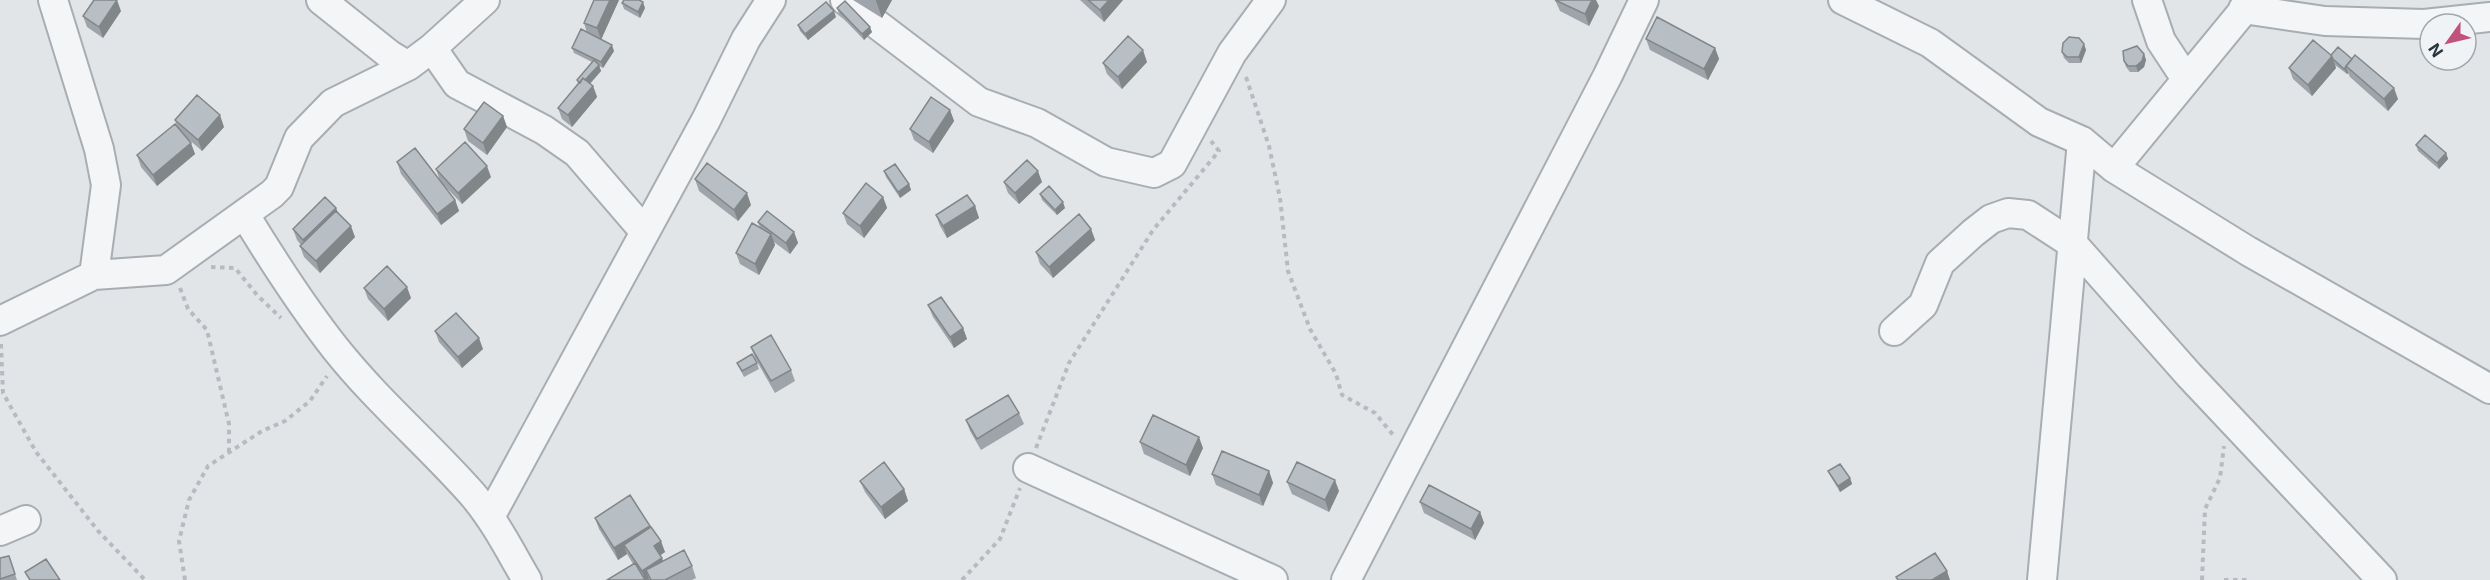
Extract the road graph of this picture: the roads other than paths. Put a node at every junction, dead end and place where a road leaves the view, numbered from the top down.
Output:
1 (53, 0) edge
2 (321, 0) edge
3 (485, 0) edge
4 (771, 0) edge
5 (845, 0) edge
6 (1271, 0) edge
7 (1644, 0) edge
8 (1843, 0) edge
9 (2147, 0) edge
10 (2248, 5) edge
11 (2490, 17) edge
12 (432, 48) junction
13 (408, 66) junction
14 (2186, 79) junction
15 (2082, 141) junction
16 (2114, 168) junction
17 (246, 215) junction
18 (645, 232) junction
19 (2074, 245) junction
20 (94, 275) junction
21 (0, 321) edge
22 (1894, 331) dead end
23 (2490, 389) edge
24 (1028, 468) road end
25 (490, 517) junction
26 (26, 520) dead end
27 (0, 531) edge
28 (527, 580) edge
29 (1273, 580) edge
30 (1346, 580) edge
31 (2042, 580) edge
32 (2382, 580) edge

1 - 20 street
2 - 13 street
3 - 12 street
4 - 18 street
5 - 6 street
7 - 30 street
8 - 15 street
9 - 14 street
10 - 11 street
10 - 14 street
12 - 13 street
12 - 18 street
13 - 17 street
14 - 16 street
15 - 16 street
15 - 19 street
16 - 23 street
17 - 20 street
17 - 25 street
18 - 25 street
19 - 22 street
19 - 31 street
19 - 32 street
20 - 21 street
24 - 29 street
25 - 28 street
26 - 27 street

